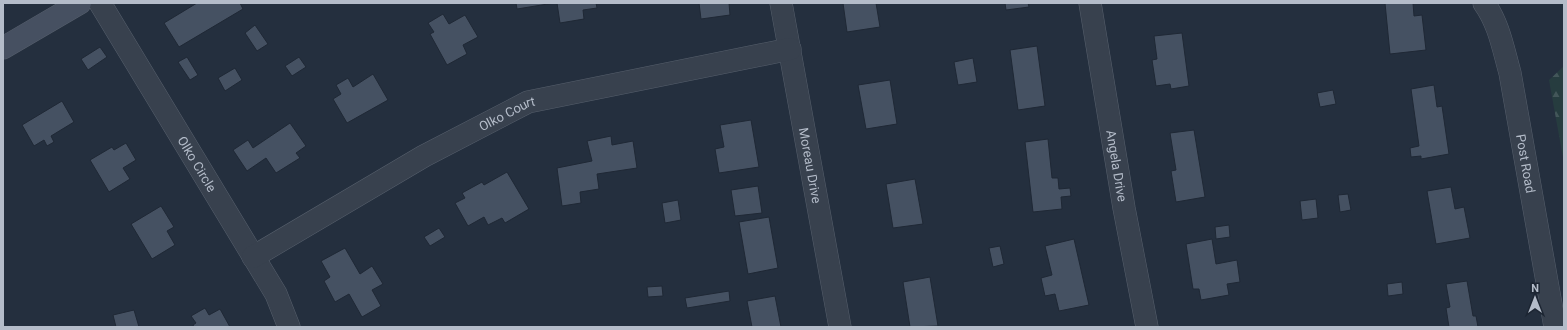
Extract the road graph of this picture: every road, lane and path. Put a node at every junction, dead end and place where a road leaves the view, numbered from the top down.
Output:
1 (80, 3) edge
2 (100, 3) edge
3 (782, 3) edge
4 (1092, 3) edge
5 (1484, 3) edge
6 (3, 48) edge
7 (790, 49) junction
8 (253, 257) junction
9 (289, 327) edge
10 (840, 327) edge
11 (1147, 327) edge
12 (1555, 327) edge

1 - 6 main road
2 - 8 street, Olko Circle
3 - 7 street, Moreau Drive
4 - 11 street, Angela Drive
5 - 12 street, Post Road
7 - 8 street, Olko Court
7 - 10 street, Moreau Drive
8 - 9 street, Olko Circle

